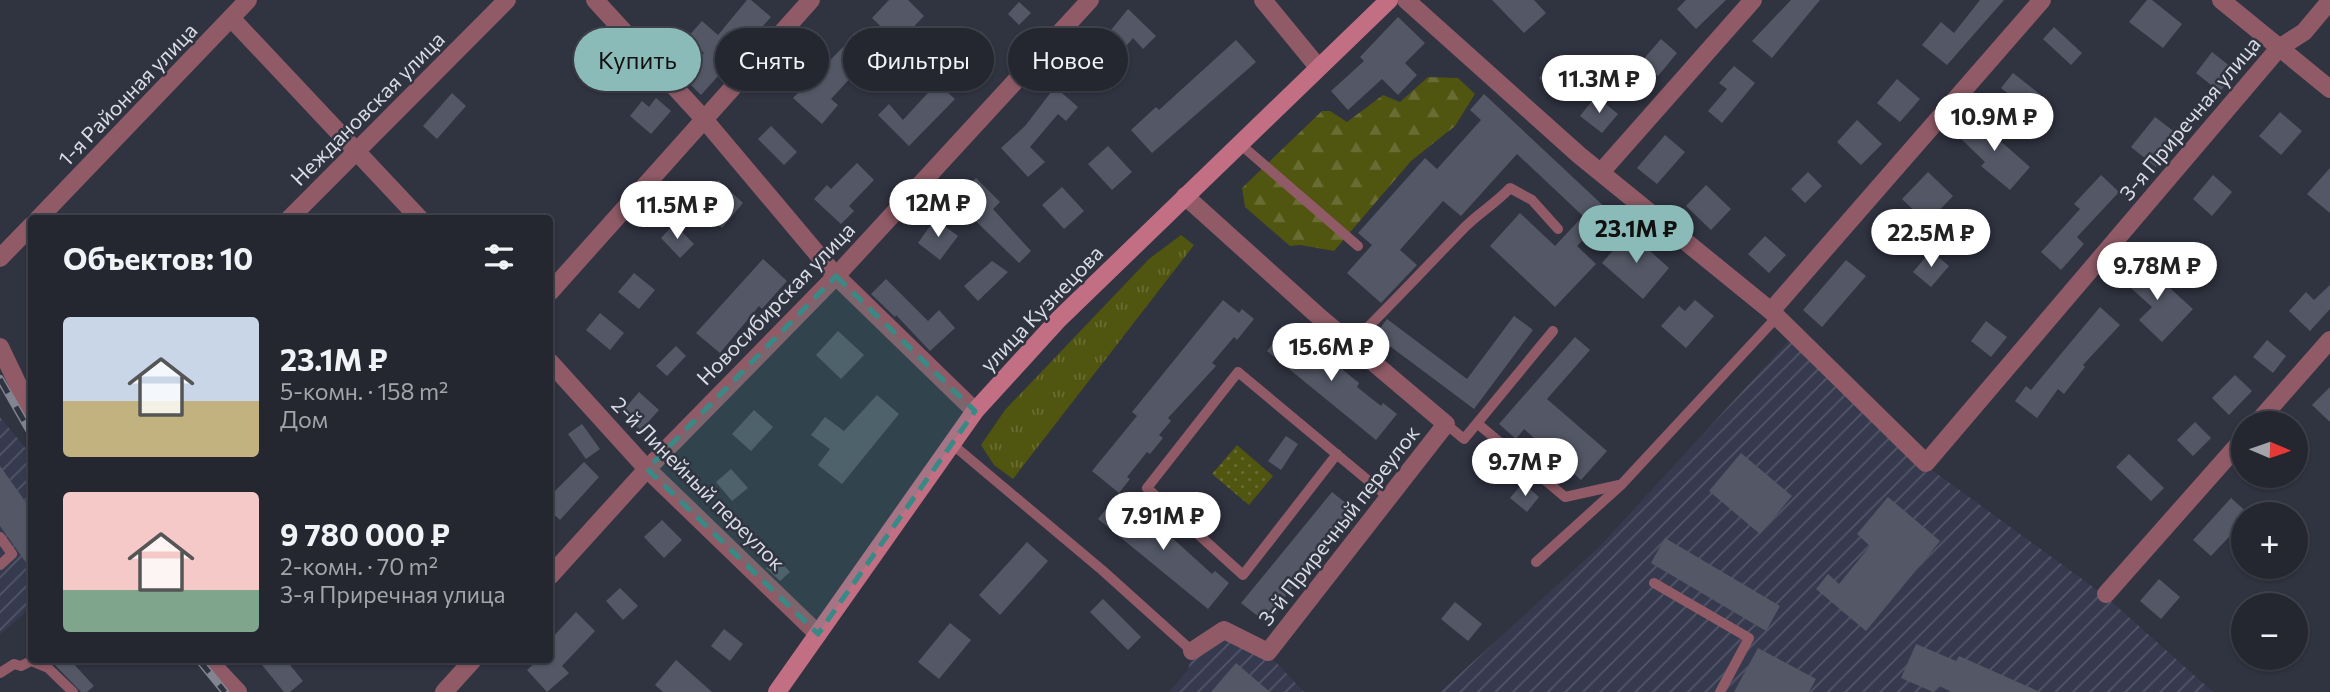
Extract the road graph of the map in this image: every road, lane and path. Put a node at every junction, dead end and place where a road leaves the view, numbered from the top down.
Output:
1 (248, 0) edge
2 (508, 0) edge
3 (595, 0) edge
4 (811, 0) edge
5 (1090, 0) edge
6 (1264, 0) edge
7 (1389, 0) edge
8 (1406, 0) edge
9 (1753, 0) edge
10 (2042, 0) edge
11 (2221, 0) edge
12 (2330, 1) edge
13 (231, 18) junction
14 (2279, 48) junction
15 (1318, 67) junction
16 (2330, 89) edge
17 (703, 118) junction
18 (1240, 144) junction
19 (356, 148) junction
20 (1602, 171) junction
21 (1185, 196) junction
22 (42, 215) edge
23 (293, 215) edge
24 (416, 215) edge
25 (28, 229) edge
26 (1558, 229) dead end
27 (1358, 246) dead end
28 (0, 258) edge
29 (835, 276) junction
30 (553, 289) edge
31 (1774, 314) junction
32 (1553, 331) dead end
33 (2330, 340) edge
34 (1351, 344) junction
35 (0, 347) edge
36 (553, 365) edge
37 (28, 406) edge
38 (975, 411) junction
39 (2267, 411) edge
40 (1446, 424) junction
41 (1478, 424) junction
42 (952, 444) junction
43 (2231, 453) edge
44 (1337, 454) junction
45 (647, 468) junction
46 (1621, 485) junction
47 (1388, 497) junction
48 (0, 537) edge
49 (1536, 562) dead end
50 (0, 565) edge
51 (553, 573) edge
52 (1654, 583) dead end
53 (2106, 594) dead end
54 (818, 634) junction
55 (1192, 651) joint
56 (28, 662) edge
57 (36, 663) edge
58 (215, 663) edge
59 (470, 663) edge
60 (0, 673) edge
61 (73, 692) edge
62 (238, 692) edge
63 (444, 692) edge
64 (778, 692) edge
65 (1720, 692) edge

1 - 13 street, 1-я Районная улица
2 - 19 street, Неждановская улица
3 - 17 street
4 - 17 street
5 - 29 street, Новосибирская улица
6 - 15 street
7 - 15 main road, улица Кузнецова
8 - 20 street
9 - 20 street
10 - 31 street
11 - 14 street
12 - 14 street, 3-я Приречная улица
13 - 19 street
13 - 22 street, 1-я Районная улица
14 - 16 street
14 - 31 street, 3-я Приречная улица
15 - 18 main road, улица Кузнецова
17 - 29 street
17 - 30 street
18 - 21 main road, улица Кузнецова
18 - 27 lane
19 - 23 street, Неждановская улица
19 - 24 street
20 - 31 street
21 - 34 street
21 - 38 main road, улица Кузнецова
25 - 28 street
26 - 34 lane
29 - 38 street
29 - 45 street, Новосибирская улица
31 - 46 lane
32 - 41 lane
33 - 39 street
34 - 40 street
35 - 37 street
36 - 45 street, 2-й Линейный переулок
38 - 42 main road, улица Кузнецова
40 - 41 lane
40 - 47 street, 3-й Приречный переулок
41 - 46 lane
42 - 54 main road, улица Кузнецова
42 - 55 lane
43 - 53 street
44 - 44 lane
44 - 47 lane
45 - 51 street, Новосибирская улица
45 - 54 street, 2-й Линейный переулок
46 - 49 lane
47 - 55 street, 3-й Приречный переулок
48 - 50 lane
52 - 65 lane
54 - 64 main road, улица Кузнецова
56 - 60 lane
57 - 61 lane
58 - 62 street
59 - 63 street

